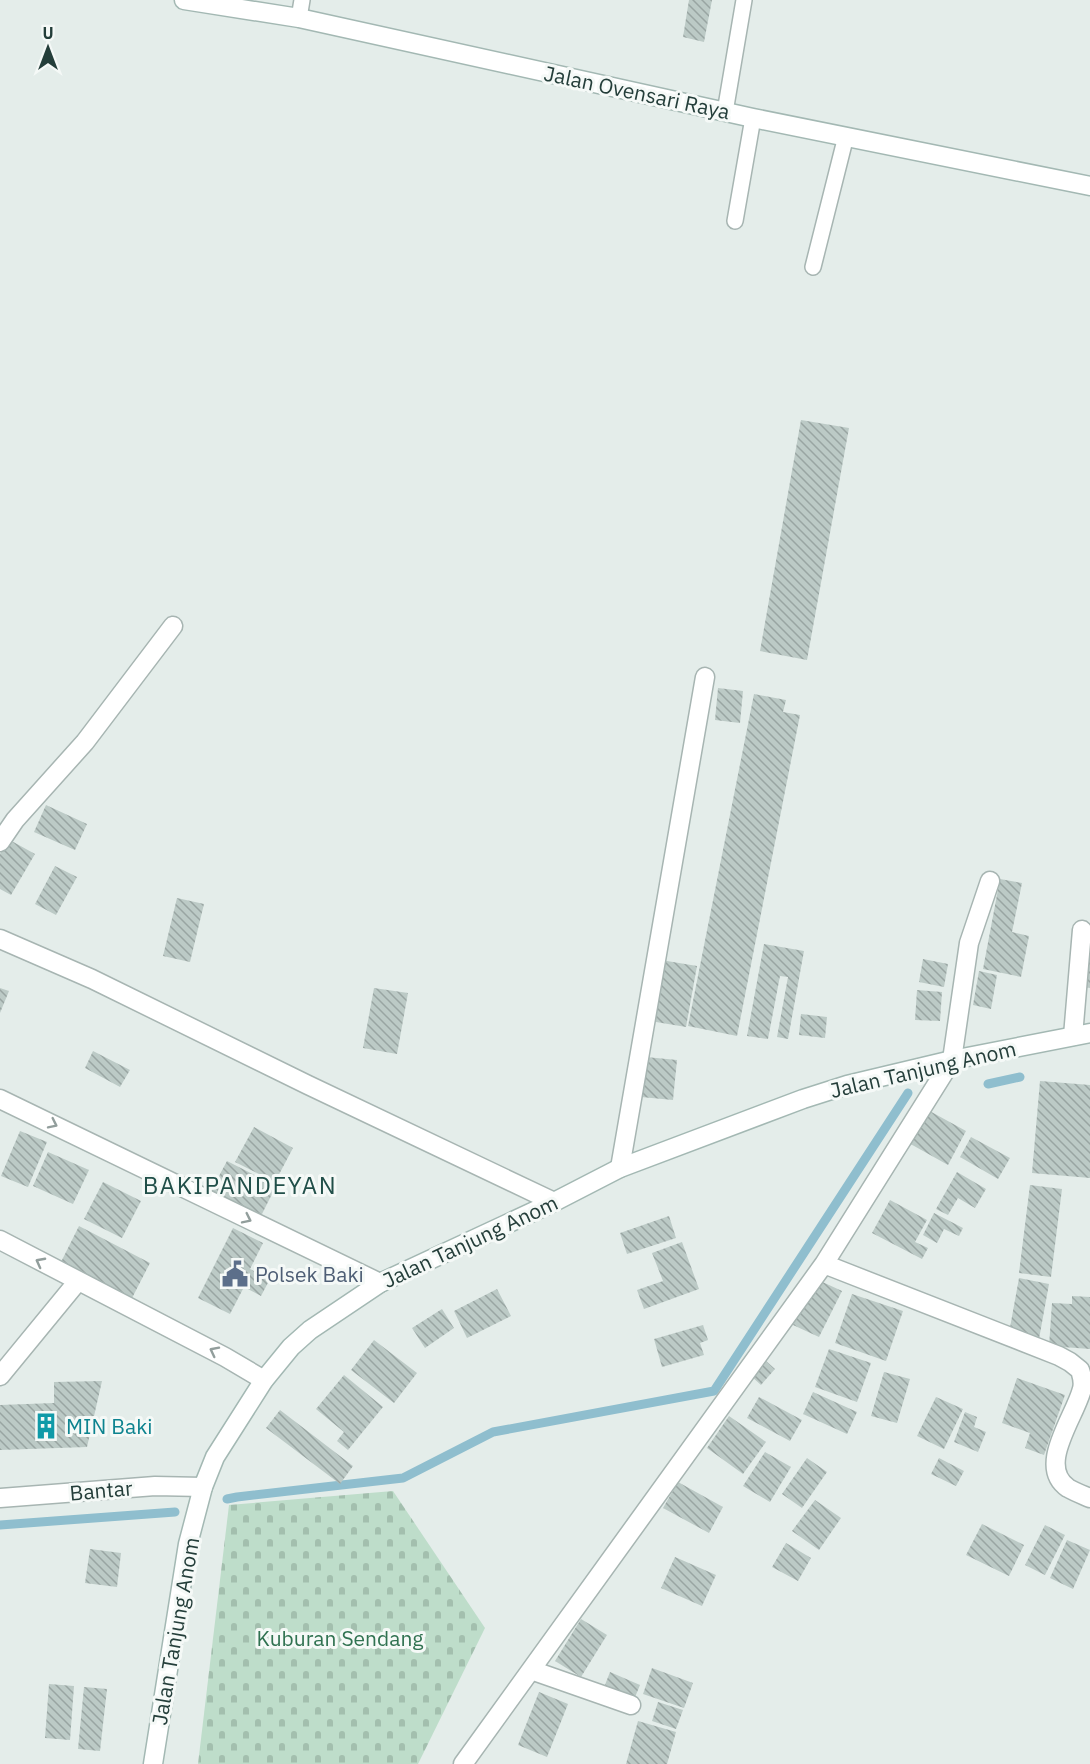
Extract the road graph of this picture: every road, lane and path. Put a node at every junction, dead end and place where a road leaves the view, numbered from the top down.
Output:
1 (184, 0) edge
2 (744, 0) edge
3 (301, 9) edge
4 (724, 112) junction
5 (753, 118) junction
6 (846, 136) junction
7 (1090, 186) edge
8 (735, 221) dead end
9 (813, 267) dead end
10 (173, 626) dead end
11 (705, 677) dead end
12 (0, 842) edge
13 (990, 881) dead end
14 (1082, 930) dead end
15 (0, 939) edge
16 (1081, 1034) edge
17 (952, 1060) junction
18 (0, 1099) edge
19 (620, 1168) junction
20 (554, 1202) junction
21 (0, 1240) edge
22 (824, 1264) junction
23 (78, 1281) junction
24 (380, 1283) junction
25 (0, 1376) edge
26 (264, 1380) junction
27 (203, 1487) junction
28 (0, 1498) edge
29 (1090, 1498) edge
30 (531, 1670) junction
31 (631, 1705) dead end
32 (153, 1764) edge
33 (463, 1764) edge

1 - 3 street, Jalan Ovensari Raya
2 - 4 lane
3 - 4 street, Jalan Ovensari Raya
4 - 5 street, Jalan Ovensari Raya
5 - 6 street, Jalan Ovensari Raya
5 - 8 lane
6 - 7 street, Jalan Ovensari Raya
6 - 9 lane
10 - 12 street
11 - 19 street
13 - 17 street
14 - 16 street
15 - 20 street
16 - 17 street, Jalan Tanjung Anom
17 - 19 street, Jalan Tanjung Anom
17 - 22 street
18 -> 24 street
19 - 20 street, Jalan Tanjung Anom
20 - 24 street, Jalan Tanjung Anom
23 -> 21 street
22 - 29 street
22 - 30 street
23 - 25 street
26 -> 23 street
24 - 26 street, Jalan Tanjung Anom
26 - 27 street, Jalan Tanjung Anom
27 - 28 street, Bantar
27 - 32 street, Jalan Tanjung Anom
30 - 31 street
30 - 33 street

